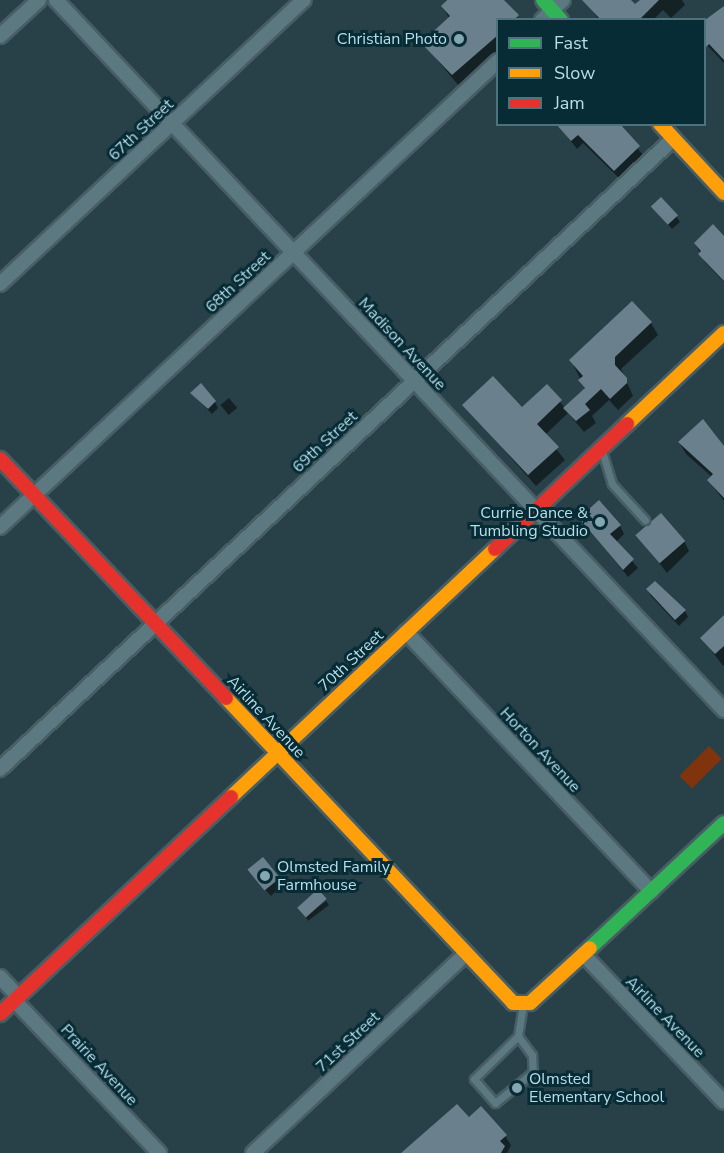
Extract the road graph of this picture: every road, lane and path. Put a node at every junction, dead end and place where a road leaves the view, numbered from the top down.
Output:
1 (39, 0) edge
2 (56, 0) edge
3 (304, 0) edge
4 (563, 0) edge
5 (550, 12) edge
6 (0, 36) edge
7 (496, 63) edge
8 (172, 123) junction
9 (662, 126) edge
10 (674, 139) junction
11 (724, 193) edge
12 (293, 252) junction
13 (0, 284) edge
14 (724, 333) edge
15 (415, 381) junction
16 (601, 448) junction
17 (0, 459) edge
18 (34, 495) junction
19 (536, 510) junction
20 (645, 520) dead end
21 (0, 526) edge
22 (155, 624) junction
23 (406, 632) junction
24 (724, 710) edge
25 (277, 753) junction
26 (0, 769) edge
27 (723, 825) edge
28 (651, 891) junction
29 (466, 954) junction
30 (583, 954) junction
31 (0, 977) edge
32 (16, 998) junction
33 (523, 1005) junction
34 (0, 1014) edge
35 (518, 1036) junction
36 (724, 1102) edge
37 (159, 1153) edge
38 (254, 1153) edge

1 - 6 street
2 - 8 street, Madison Avenue
3 - 8 street, 67th Street
4 - 5 street
7 - 12 street, 68th Street
8 - 12 street, Madison Avenue
8 - 13 street, 67th Street
9 - 10 main road
10 - 11 main road
10 - 15 street, 69th Street
12 - 15 street, Madison Avenue
12 - 18 street, 68th Street
14 - 16 main road, 70th Street
15 - 19 street, Madison Avenue
15 - 22 street, 69th Street
16 - 19 main road, 70th Street
16 - 20 lane
17 - 18 main road, Airline Avenue
18 - 21 street, 68th Street
18 - 22 main road, Airline Avenue
19 - 23 main road, 70th Street
19 - 24 street, Madison Avenue
22 - 25 main road, Airline Avenue
22 - 26 street, 69th Street
23 - 25 main road, 70th Street
23 - 28 street, Horton Avenue
25 - 29 main road, Airline Avenue
25 - 32 main road, 70th Street
27 - 28 main road
28 - 30 main road
29 - 33 main road, Airline Avenue
29 - 38 street, 71st Street
30 - 33 main road
30 - 36 street, Airline Avenue
31 - 32 street, Prairie Avenue
32 - 34 main road, 70th Street
32 - 37 street, Prairie Avenue
33 - 35 lane
35 - 35 lane

